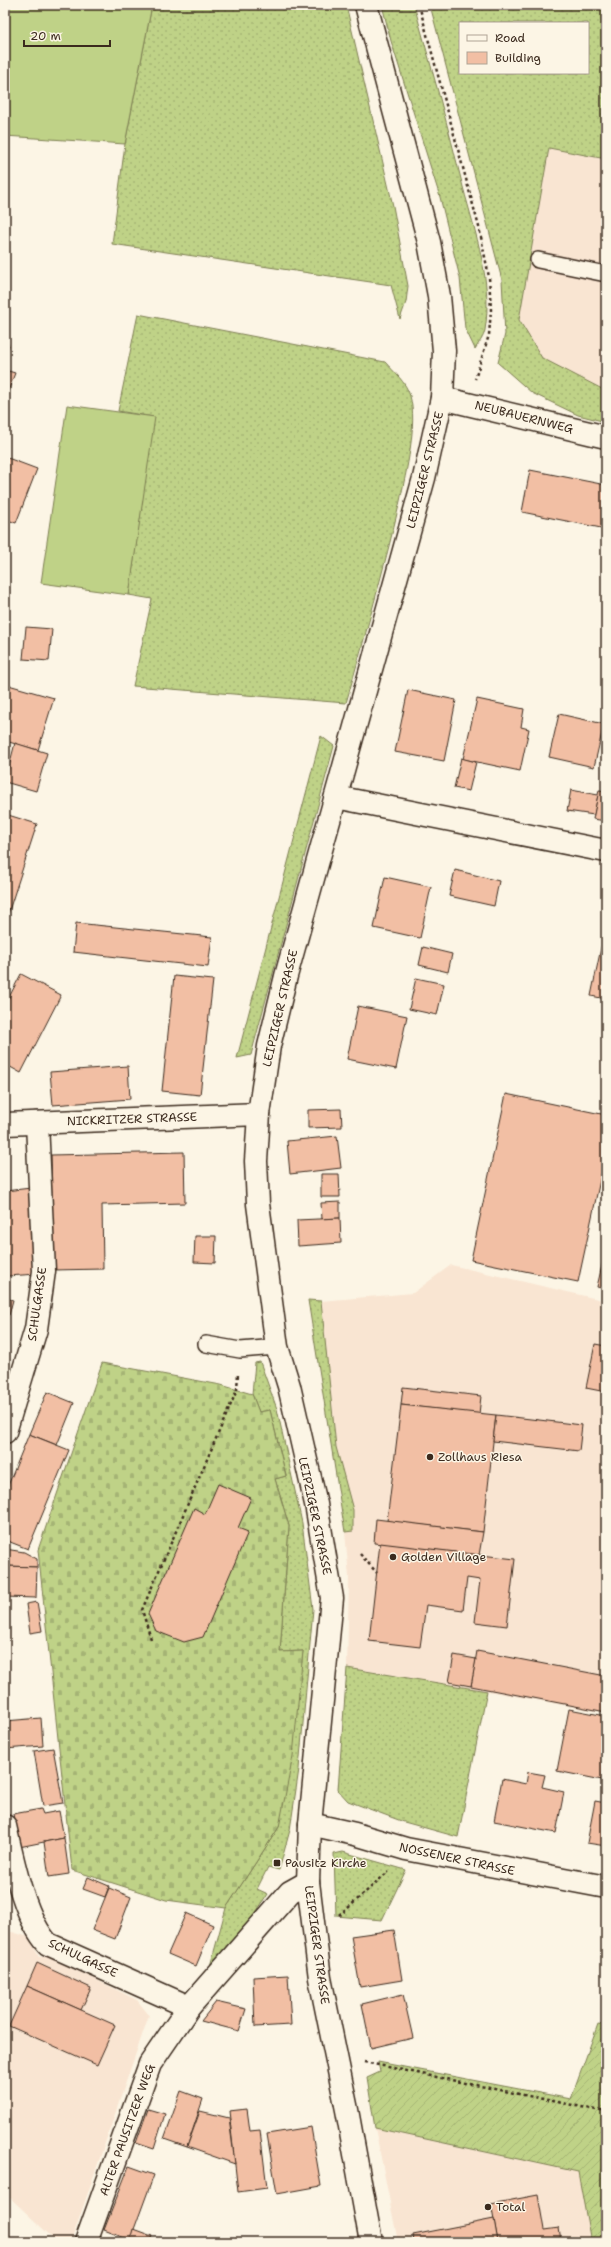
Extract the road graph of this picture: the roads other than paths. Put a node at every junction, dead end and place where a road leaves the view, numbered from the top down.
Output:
1 (366, 5) edge
2 (538, 260) dead end
3 (606, 274) edge
4 (442, 398) junction
5 (606, 437) edge
6 (336, 797) junction
7 (606, 851) edge
8 (259, 1114) junction
9 (37, 1123) junction
10 (5, 1124) edge
11 (206, 1344) dead end
12 (277, 1347) junction
13 (5, 1432) edge
14 (310, 1824) junction
15 (5, 1826) edge
16 (308, 1882) junction
17 (606, 1888) edge
18 (189, 2007) junction
19 (86, 2242) edge
20 (371, 2242) edge

1 - 4 street, LEIPZIGER STRASSE
2 - 3 lane
4 - 5 street, NEUBAUERNWEG
4 - 6 street, LEIPZIGER STRASSE
6 - 7 street
6 - 8 street, LEIPZIGER STRASSE
8 - 9 street, NICKRITZER STRASSE
8 - 12 street, LEIPZIGER STRASSE
9 - 10 street, NICKRITZER STRASSE
9 - 13 street, SCHULGASSE
11 - 12 lane
12 - 14 street, LEIPZIGER STRASSE
14 - 16 street, LEIPZIGER STRASSE
14 - 17 street, NOSSENER STRASSE
15 - 18 street, SCHULGASSE
16 - 18 street, ALTER PAUSITZER WEG
16 - 20 street, LEIPZIGER STRASSE
18 - 19 street, ALTER PAUSITZER WEG

